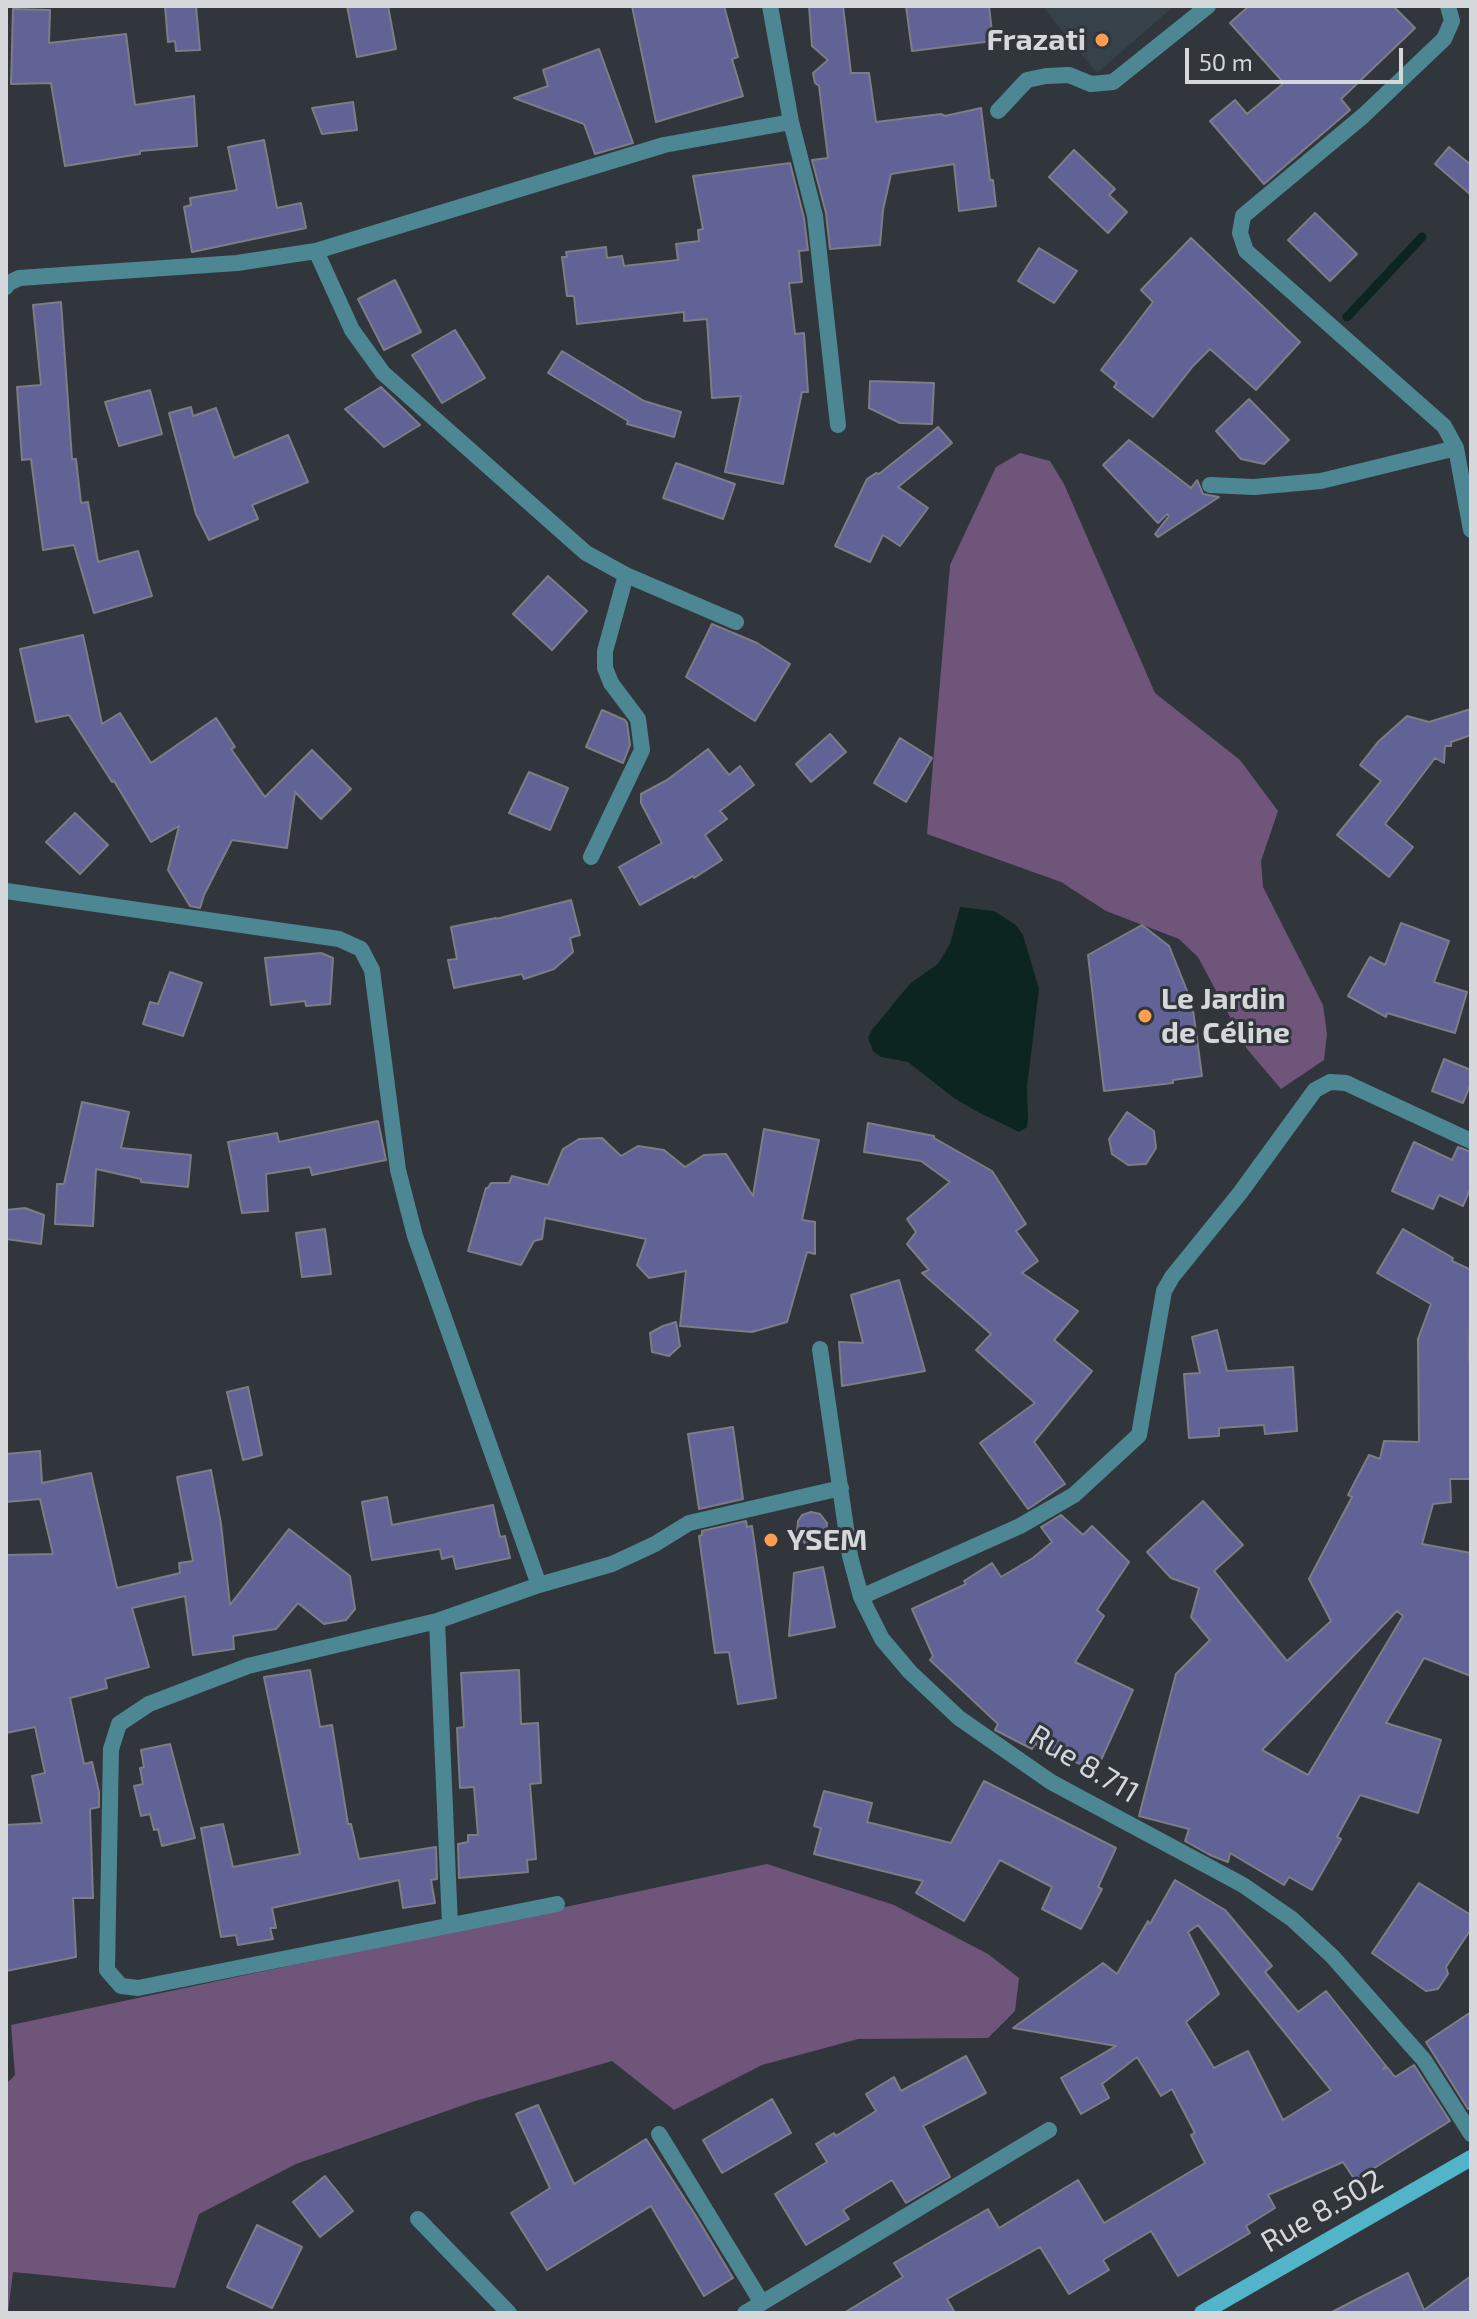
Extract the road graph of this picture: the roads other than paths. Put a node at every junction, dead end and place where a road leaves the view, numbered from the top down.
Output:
1 (770, 6) edge
2 (1208, 6) edge
3 (1448, 6) edge
4 (998, 111) dead end
5 (791, 122) junction
6 (316, 251) junction
7 (6, 287) edge
8 (838, 425) dead end
9 (1456, 448) junction
10 (1210, 485) dead end
11 (1471, 530) edge
12 (626, 575) junction
13 (736, 622) dead end
14 (591, 857) dead end
15 (6, 891) edge
16 (1471, 1141) edge
17 (820, 1349) dead end
18 (841, 1488) junction
19 (539, 1585) junction
20 (861, 1597) junction
21 (437, 1621) junction
22 (557, 1904) dead end
23 (450, 1925) junction
24 (1049, 2130) dead end
25 (659, 2134) dead end
26 (1471, 2134) edge
27 (1471, 2158) edge
28 (418, 2219) dead end
29 (762, 2303) junction
30 (509, 2313) edge
31 (745, 2313) edge
32 (1202, 2313) edge

1 - 5 street
2 - 4 street
3 - 9 street
5 - 6 street
5 - 8 street
6 - 7 street
6 - 12 street
9 - 10 street
9 - 11 street
12 - 13 street
12 - 14 street
15 - 19 street
16 - 20 street
17 - 18 street, Rue 8.711
18 - 19 street
18 - 20 street, Rue 8.711
19 - 21 street
20 - 26 street, Rue 8.711
21 - 23 street
21 - 23 street
22 - 23 street
24 - 29 street
25 - 29 street
27 - 32 main road, Rue 8.502
28 - 30 street
29 - 31 street

